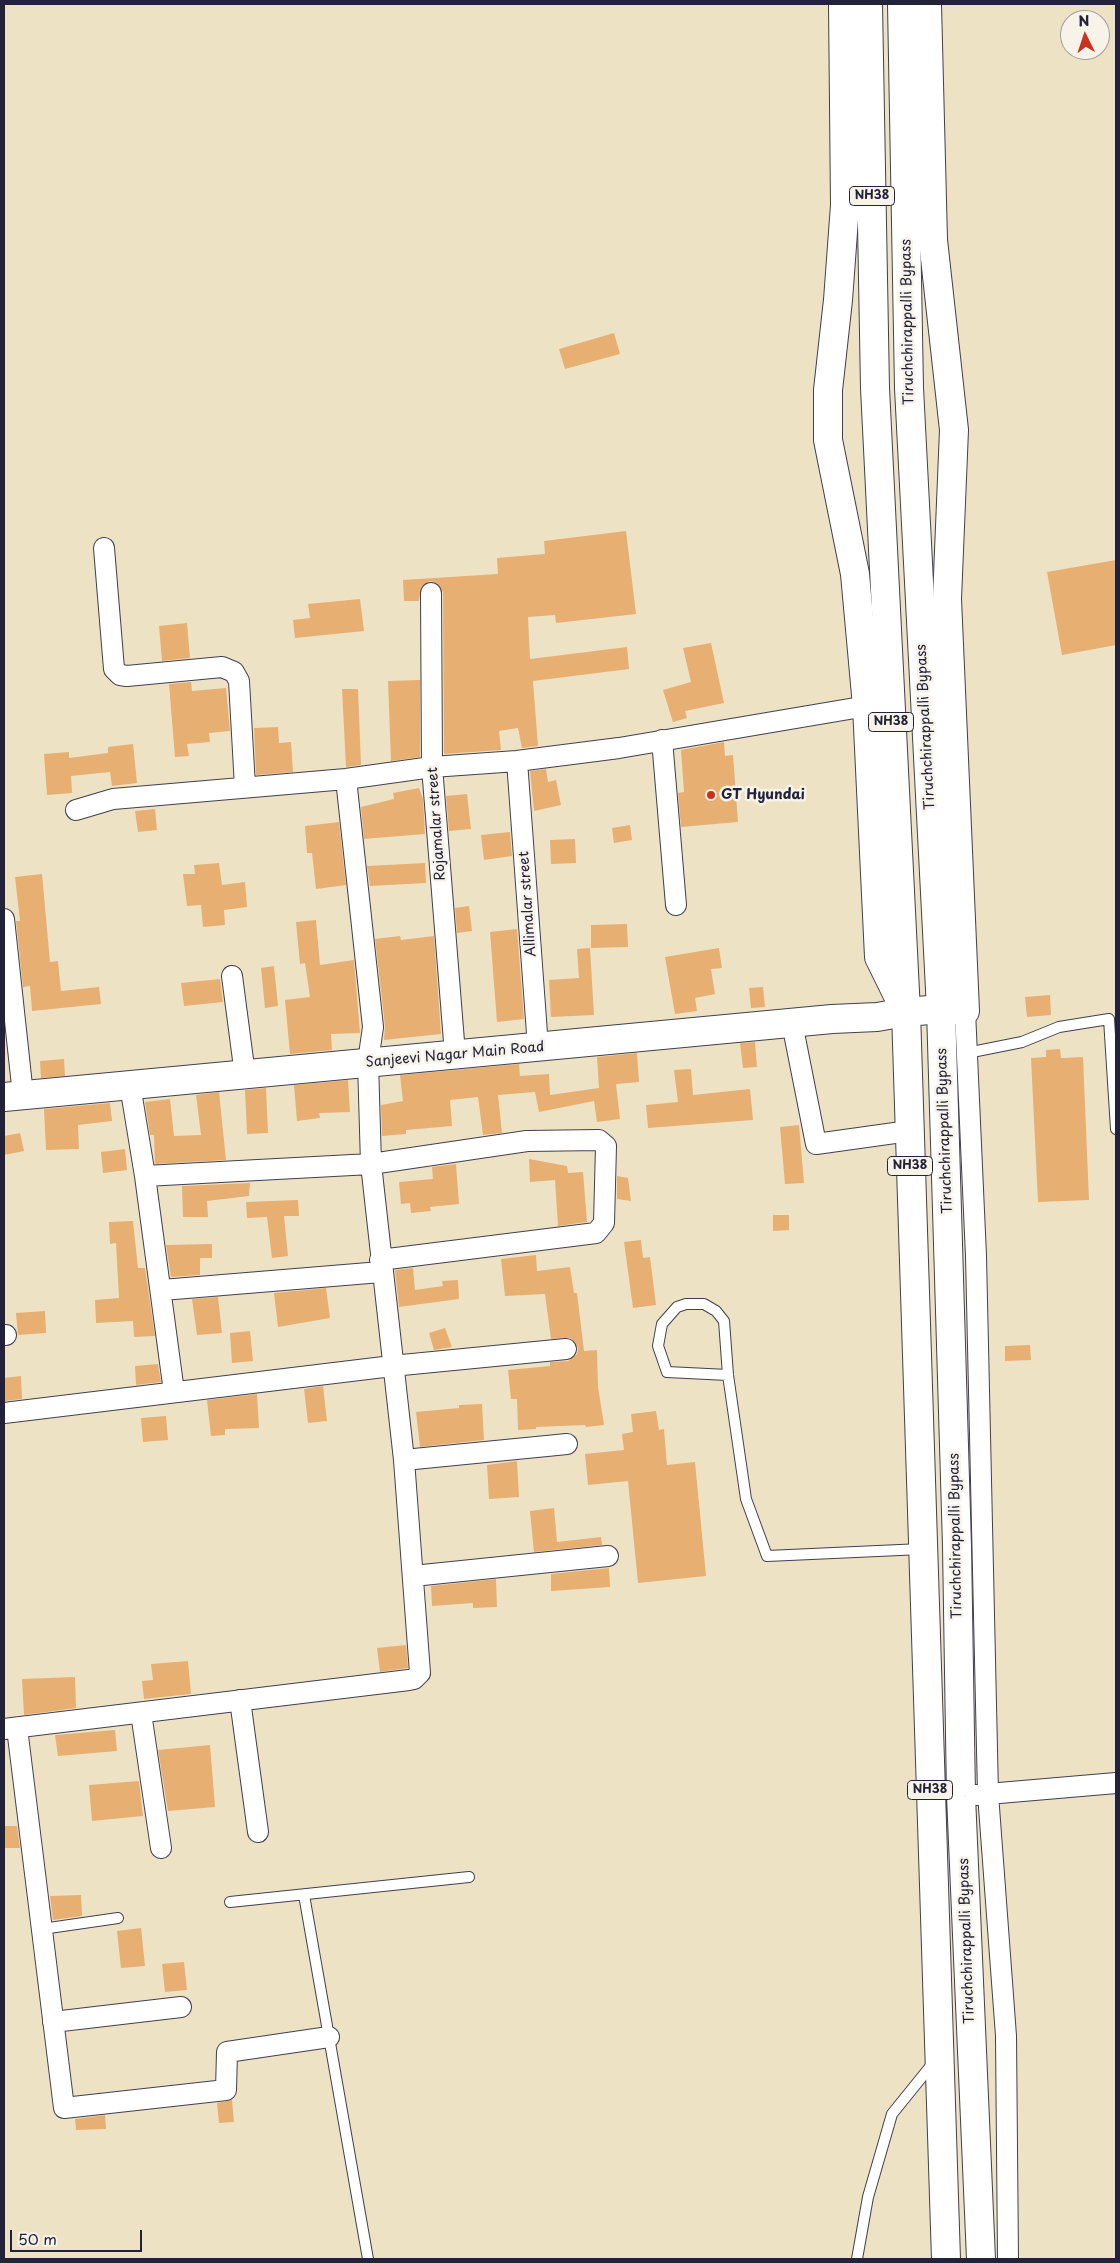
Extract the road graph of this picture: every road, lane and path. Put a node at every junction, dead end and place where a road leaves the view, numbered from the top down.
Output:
1 (843, 4) edge
2 (868, 4) edge
3 (902, 4) edge
4 (927, 4) edge
5 (104, 548) dead end
6 (431, 593) dead end
7 (867, 706) junction
8 (662, 740) junction
9 (518, 761) junction
10 (432, 767) junction
11 (346, 780) junction
12 (245, 787) junction
13 (76, 810) dead end
14 (676, 905) dead end
15 (4, 919) edge
16 (232, 976) dead end
17 (953, 1010) junction
18 (906, 1012) junction
19 (1112, 1019) edge
20 (792, 1023) junction
21 (538, 1047) junction
22 (967, 1053) junction
23 (455, 1054) junction
24 (368, 1062) junction
25 (245, 1075) junction
26 (130, 1086) junction
27 (13, 1096) edge
28 (1116, 1129) edge
29 (909, 1131) junction
30 (371, 1164) junction
31 (146, 1176) junction
32 (380, 1266) junction
33 (162, 1290) junction
34 (566, 1349) dead end
35 (392, 1366) junction
36 (728, 1375) junction
37 (174, 1392) junction
38 (4, 1413) edge
39 (567, 1444) dead end
40 (404, 1460) junction
41 (923, 1549) junction
42 (608, 1556) dead end
43 (413, 1576) junction
44 (240, 1700) junction
45 (141, 1712) junction
46 (10, 1728) edge
47 (1116, 1783) edge
48 (988, 1794) junction
49 (961, 1796) junction
50 (258, 1832) dead end
51 (161, 1848) dead end
52 (469, 1877) dead end
53 (304, 1895) junction
54 (230, 1902) dead end
55 (118, 1918) dead end
56 (42, 1929) junction
57 (182, 2007) dead end
58 (53, 2022) junction
59 (329, 2037) junction
60 (938, 2058) junction
61 (368, 2259) edge
62 (857, 2259) edge
63 (946, 2259) edge
64 (981, 2259) edge
65 (1008, 2259) edge

1 - 7 main road
2 - 18 main road, NH38
3 - 17 main road, Tiruchchirappalli Bypass / NH38
4 - 17 main road
5 - 12 street
6 - 10 street, Rojamalar street
7 - 8 street
7 - 18 main road
8 - 9 street
8 - 14 street
9 - 10 street
9 - 21 street, Allimalar street
10 - 11 street
10 - 23 street, Rojamalar street
11 - 12 street
11 - 24 street
12 - 13 street
15 - 27 street
16 - 25 street
17 - 18 main road, Sanjeevi Nagar Main Road
17 - 22 street
17 - 49 main road, Tiruchchirappalli Bypass / NH38
18 - 20 main road, Sanjeevi Nagar Main Road
18 - 29 main road, NH38
19 - 22 lane
19 - 28 lane
20 - 21 main road, Sanjeevi Nagar Main Road
20 - 29 street
21 - 23 main road, Sanjeevi Nagar Main Road
22 - 48 street
23 - 24 main road, Sanjeevi Nagar Main Road
24 - 25 main road, Sanjeevi Nagar Main Road
24 - 30 street
25 - 26 main road, Sanjeevi Nagar Main Road
26 - 27 main road, Sanjeevi Nagar Main Road
26 - 31 street
29 - 41 main road, NH38
30 - 31 street
30 - 32 street
30 - 32 street
31 - 33 street
32 - 33 street
32 - 35 street
33 - 37 street
34 - 35 street
35 - 37 street
35 - 40 street
36 - 36 lane
36 - 41 lane
37 - 38 street
39 - 40 street
40 - 43 street
41 - 60 main road, NH38
42 - 43 street
43 - 44 street
44 - 45 street
44 - 50 street
45 - 46 street
45 - 51 street
46 - 56 street
47 - 48 street
48 - 49 street
48 - 65 street
49 - 64 main road, Tiruchchirappalli Bypass / NH38
52 - 53 lane
53 - 54 lane
53 - 59 lane
55 - 56 lane
56 - 58 street
57 - 58 street
58 - 59 street
59 - 61 lane
60 - 62 lane
60 - 63 main road, NH38

